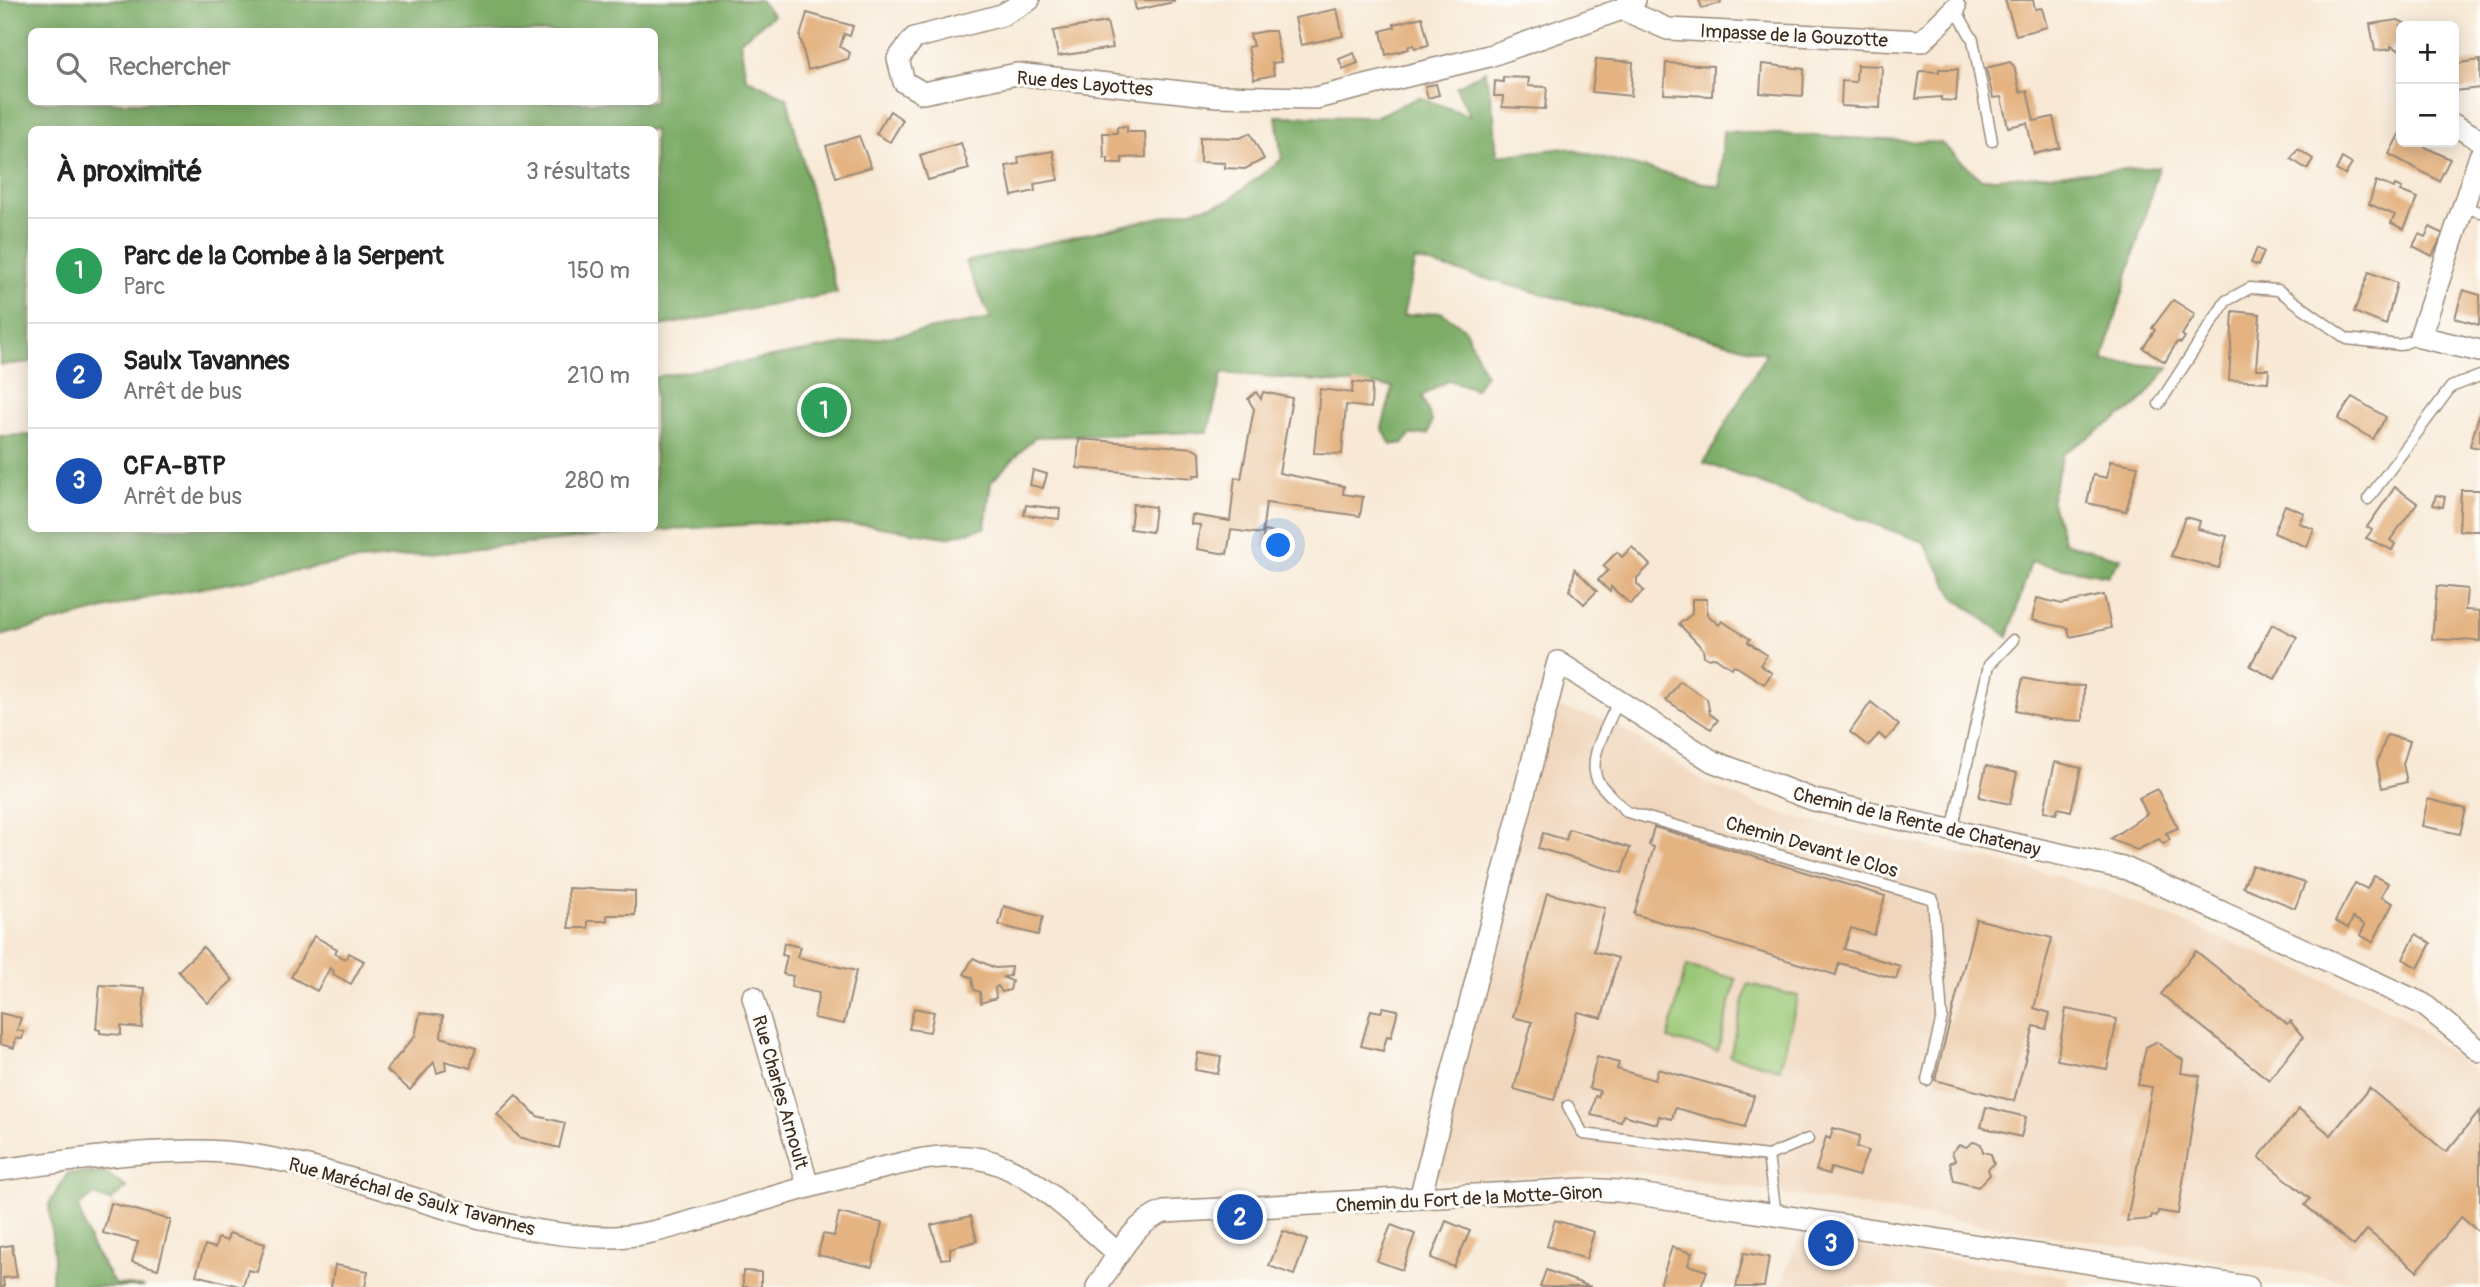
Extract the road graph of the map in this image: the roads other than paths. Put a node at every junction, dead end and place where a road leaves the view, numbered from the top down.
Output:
1 (1029, 0) edge
2 (1629, 5) edge
3 (1955, 8) joint
4 (2459, 128) edge
5 (2480, 139) edge
6 (1992, 141) dead end
7 (2480, 156) edge
8 (2471, 210) edge
9 (2420, 337) junction
10 (2480, 351) edge
11 (2480, 376) edge
12 (2159, 404) dead end
13 (2368, 499) dead end
14 (2013, 640) dead end
15 (1618, 701) junction
16 (1952, 831) junction
17 (753, 997) dead end
18 (2480, 1051) edge
19 (1927, 1080) dead end
20 (1568, 1106) dead end
21 (1808, 1139) dead end
22 (1768, 1156) junction
23 (0, 1170) edge
24 (808, 1186) junction
25 (1420, 1198) junction
26 (1776, 1215) junction
27 (1119, 1254) junction
28 (1097, 1287) edge
29 (2248, 1287) edge

1 - 2 street, Rue des Layottes
2 - 3 street, Impasse de la Gouzotte
3 - 6 lane
4 - 5 street
7 - 8 street
8 - 9 street
9 - 10 street
9 - 12 lane
11 - 13 lane
14 - 16 lane
15 - 16 street, Chemin de la Rente de Chatenay
15 - 19 lane, Chemin Devant le Clos
15 - 25 street, Chemin de la Rente de Chatenay
16 - 18 street, Chemin de la Rente de Chatenay
17 - 24 street, Rue Charles Arnoult
20 - 22 lane
21 - 22 lane
22 - 26 lane
23 - 24 street, Rue Maréchal de Saulx Tavannes
24 - 27 street, Rue Maréchal de Saulx Tavannes
25 - 26 street, Chemin du Fort de la Motte-Giron
25 - 27 street, Chemin du Fort de la Motte-Giron
26 - 29 street, Chemin du Fort de la Motte-Giron
27 - 28 street, Chemin du Fort de la Motte-Giron

